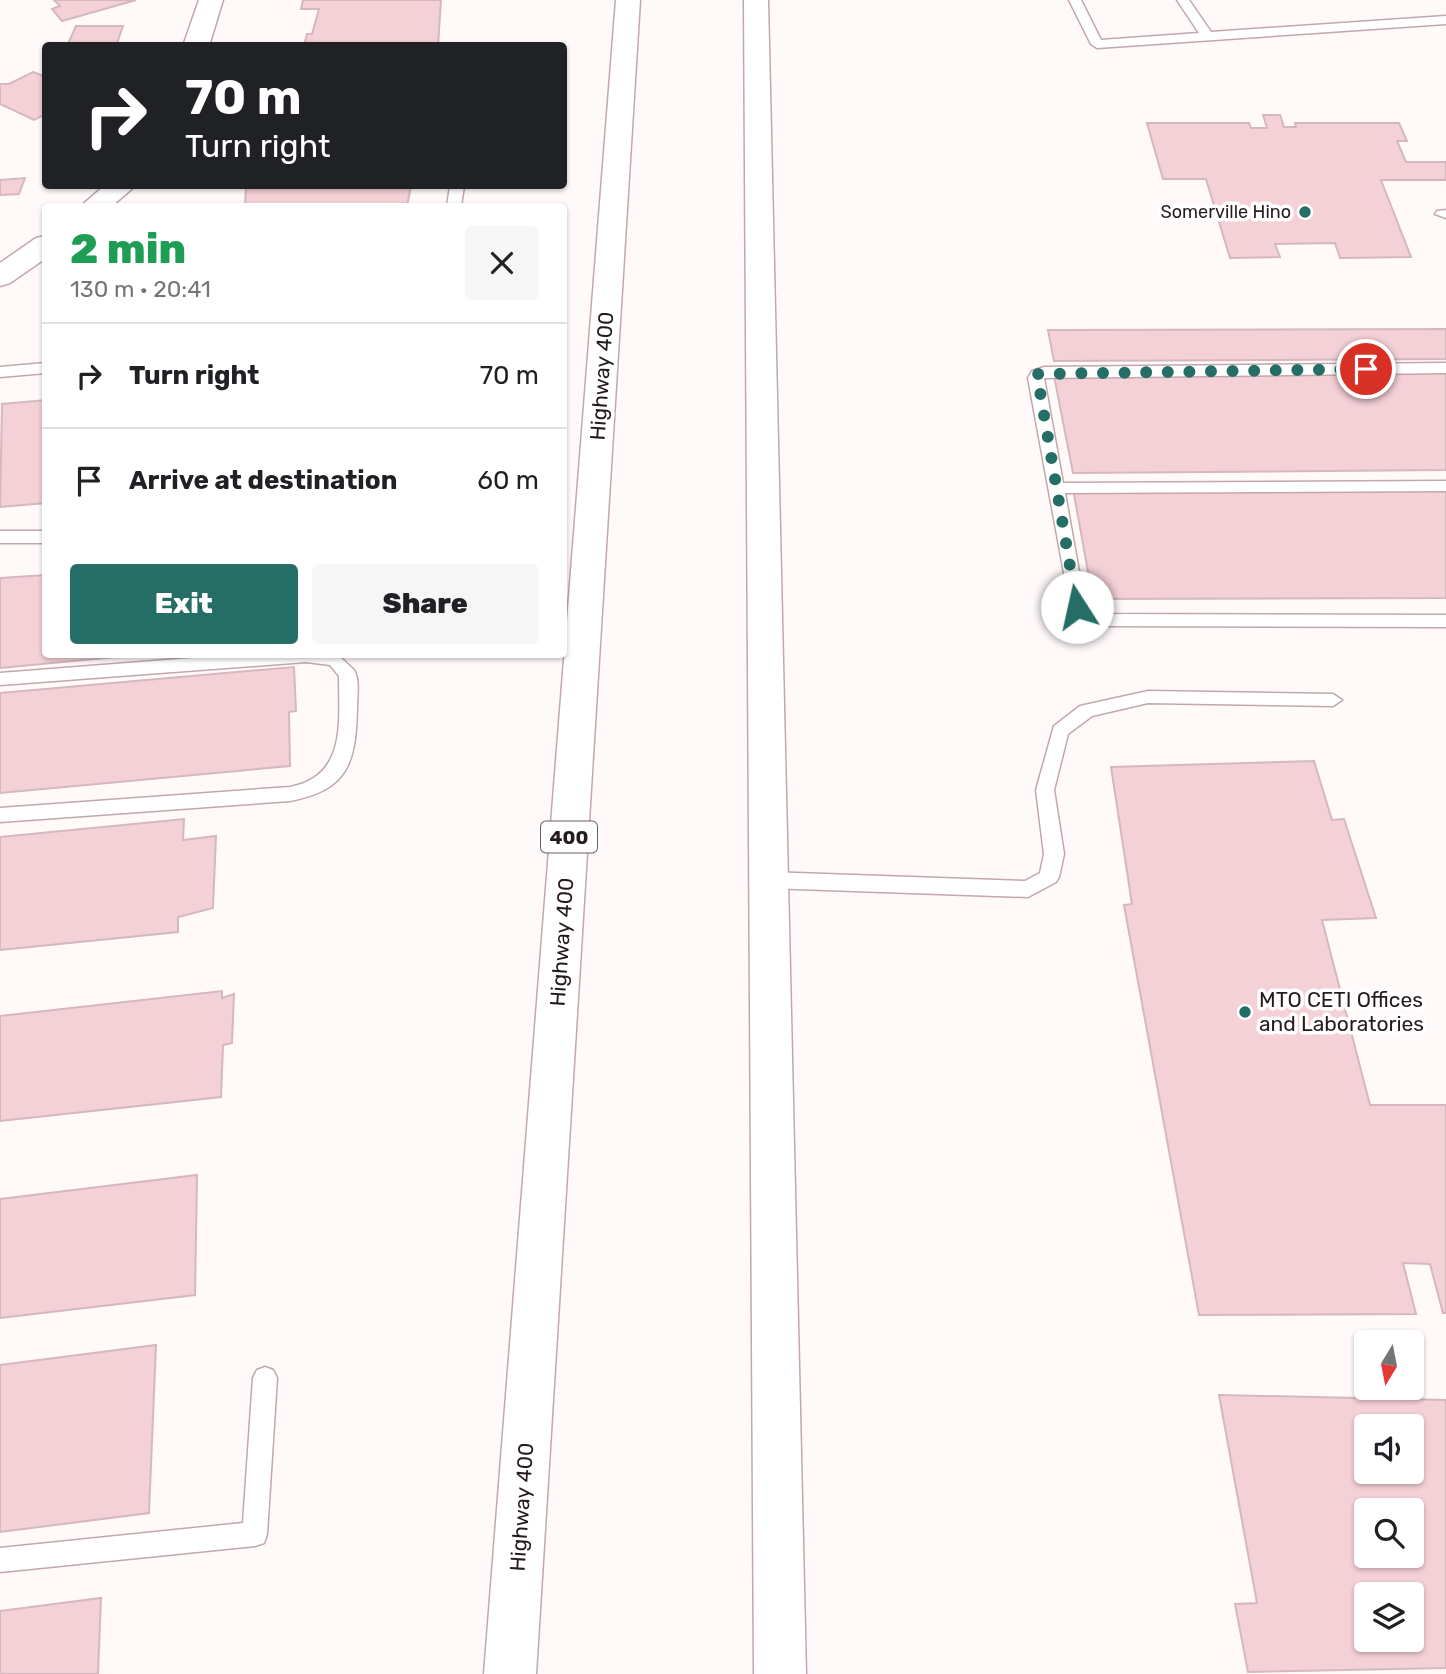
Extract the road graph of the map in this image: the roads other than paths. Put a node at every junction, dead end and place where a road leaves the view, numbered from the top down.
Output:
1 (211, 0) edge
2 (628, 0) edge
3 (756, 0) edge
4 (1075, 0) edge
5 (1183, 0) edge
6 (1446, 20) edge
7 (1206, 35) junction
8 (197, 42) edge
9 (117, 189) edge
10 (99, 203) edge
11 (42, 247) edge
12 (0, 277) edge
13 (42, 368) edge
14 (1446, 368) edge
15 (0, 372) edge
16 (1446, 486) edge
17 (1056, 488) junction
18 (0, 537) edge
19 (42, 537) edge
20 (1446, 621) edge
21 (269, 658) edge
22 (340, 658) edge
23 (0, 679) edge
24 (1333, 700) dead end
25 (0, 815) edge
26 (768, 880) junction
27 (265, 1378) dead end
28 (0, 1560) edge
29 (510, 1674) edge
30 (780, 1674) edge

1 - 8 main road
2 - 29 main road, Highway 400 / 400
3 - 26 main road
4 - 7 lane
5 - 7 lane
6 - 7 lane
9 - 10 main road
11 - 12 main road
13 - 15 lane
14 - 17 lane
16 - 17 lane
17 - 20 lane
18 - 19 lane
21 - 23 lane
22 - 25 lane
24 - 26 lane
26 - 30 main road
27 - 28 lane

